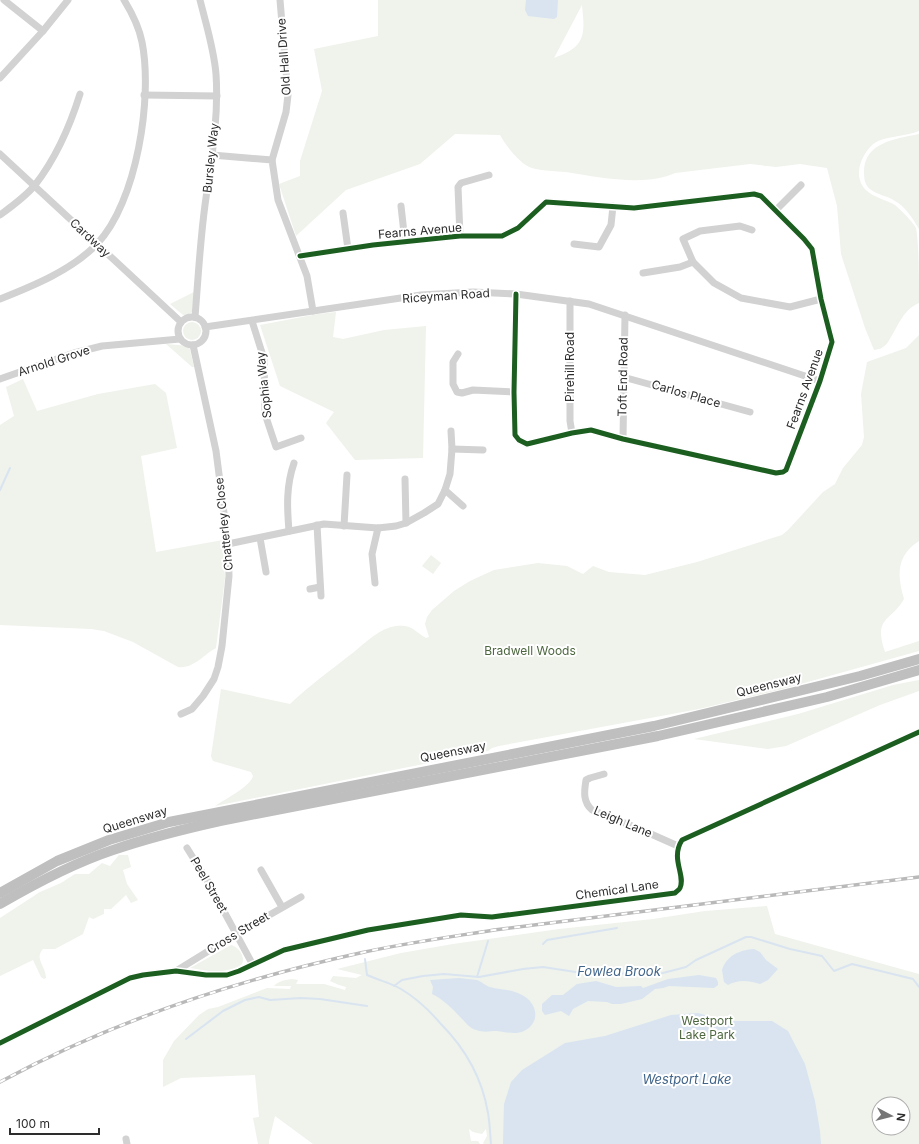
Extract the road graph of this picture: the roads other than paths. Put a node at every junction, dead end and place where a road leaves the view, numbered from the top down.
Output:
1 (4, 0) edge
2 (68, 0) edge
3 (124, 0) edge
4 (200, 0) edge
5 (280, 0) edge
6 (43, 31) junction
7 (0, 78) edge
8 (80, 94) dead end
9 (144, 95) junction
10 (217, 96) junction
11 (0, 154) edge
12 (212, 155) junction
13 (272, 160) junction
14 (486, 178) dead end
15 (801, 184) dead end
16 (34, 186) junction
17 (402, 206) dead end
18 (613, 206) junction
19 (776, 210) junction
20 (343, 213) dead end
21 (0, 215) edge
22 (752, 230) dead end
23 (460, 236) junction
24 (405, 242) junction
25 (97, 244) junction
26 (574, 244) dead end
27 (348, 249) junction
28 (300, 256) junction
29 (693, 262) junction
30 (643, 273) dead end
31 (516, 294) junction
32 (0, 299) edge
33 (820, 299) junction
34 (570, 301) junction
35 (313, 311) junction
36 (625, 315) junction
37 (195, 317) junction
38 (252, 321) junction
39 (181, 322) junction
40 (205, 327) junction
41 (180, 339) junction
42 (193, 345) junction
43 (458, 354) dead end
44 (623, 376) junction
45 (0, 379) edge
46 (820, 381) junction
47 (514, 392) junction
48 (750, 412) dead end
49 (451, 431) dead end
50 (572, 433) junction
51 (301, 438) dead end
52 (623, 439) junction
53 (452, 449) junction
54 (483, 450) dead end
55 (294, 463) dead end
56 (347, 475) dead end
57 (405, 479) dead end
58 (445, 490) junction
59 (463, 506) dead end
60 (406, 522) junction
61 (317, 525) junction
62 (344, 526) junction
63 (378, 528) junction
64 (289, 531) junction
65 (260, 538) junction
66 (228, 544) junction
67 (263, 568) dead end
68 (375, 583) dead end
69 (320, 587) junction
70 (310, 588) dead end
71 (320, 596) dead end
72 (919, 659) edge
73 (919, 670) edge
74 (919, 674) edge
75 (880, 682) junction
76 (180, 714) dead end
77 (919, 732) edge
78 (604, 774) dead end
79 (678, 846) junction
80 (187, 848) dead end
81 (261, 870) dead end
82 (0, 893) edge
83 (301, 897) dead end
84 (0, 904) edge
85 (282, 907) junction
86 (236, 934) junction
87 (253, 965) junction
88 (176, 971) junction
89 (0, 1043) edge

1 - 6 street
2 - 6 street
3 - 9 street
4 - 10 street, Bursley Way
5 - 13 street, Old Hall Drive
6 - 7 street
8 - 16 street
9 - 10 street
9 - 25 street
10 - 12 street, Bursley Way
11 - 16 street, Cardway
12 - 13 street
12 - 37 street, Bursley Way
13 - 28 street
14 - 23 street
15 - 19 street
16 - 21 street
16 - 25 street, Cardway
17 - 24 street
18 - 19 street, Fearns Avenue
18 - 23 street, Fearns Avenue
18 - 26 street
19 - 33 street, Fearns Avenue
20 - 27 street
22 - 29 street
23 - 24 street, Fearns Avenue
24 - 27 street, Fearns Avenue
25 - 32 street
25 - 39 street, Cardway
27 - 28 street, Fearns Avenue
28 - 35 street
29 - 30 street
29 - 33 street
31 - 34 street, Riceyman Road
31 - 35 street, Riceyman Road
31 - 47 street, Fearns Avenue
33 - 46 street, Fearns Avenue
34 - 36 street, Riceyman Road
34 - 50 street, Pirehill Road
35 - 38 street, Riceyman Road
36 - 44 street, Toft End Road
36 - 46 street, Riceyman Road
37 - 39 street
37 - 40 street
38 - 40 street, Riceyman Road
38 - 51 street, Sophia Way
39 - 41 street
40 - 42 street
41 - 42 street
41 - 45 street, Arnold Grove
42 - 66 street, Chatterley Close
43 - 47 street
44 - 48 street, Carlos Place
44 - 52 street, Toft End Road
46 - 52 street, Fearns Avenue
47 - 50 street, Fearns Avenue
49 - 53 street
50 - 52 street, Fearns Avenue
53 - 54 street
53 - 58 street
55 - 64 street
56 - 62 street
57 - 60 street
58 - 59 street
58 - 60 street
60 - 63 street
61 - 62 street
61 - 64 street
61 - 69 street
62 - 63 street
63 - 68 street
64 - 65 street
65 - 66 street
65 - 67 street
66 - 76 street, Chatterley Close
69 - 70 street
69 - 71 street
72 - 82 highway, Queensway
73 - 75 highway, Queensway
74 - 75 highway
75 - 84 highway, Queensway
77 - 79 street
78 - 79 street, Leigh Lane
79 - 87 street, Chemical Lane
80 - 86 street, Peel Street
81 - 85 street
83 - 85 street, Cross Street
85 - 86 street, Cross Street
86 - 87 street, Peel Street
86 - 88 street, Cross Street
87 - 88 street, Chemical Lane
88 - 89 street

